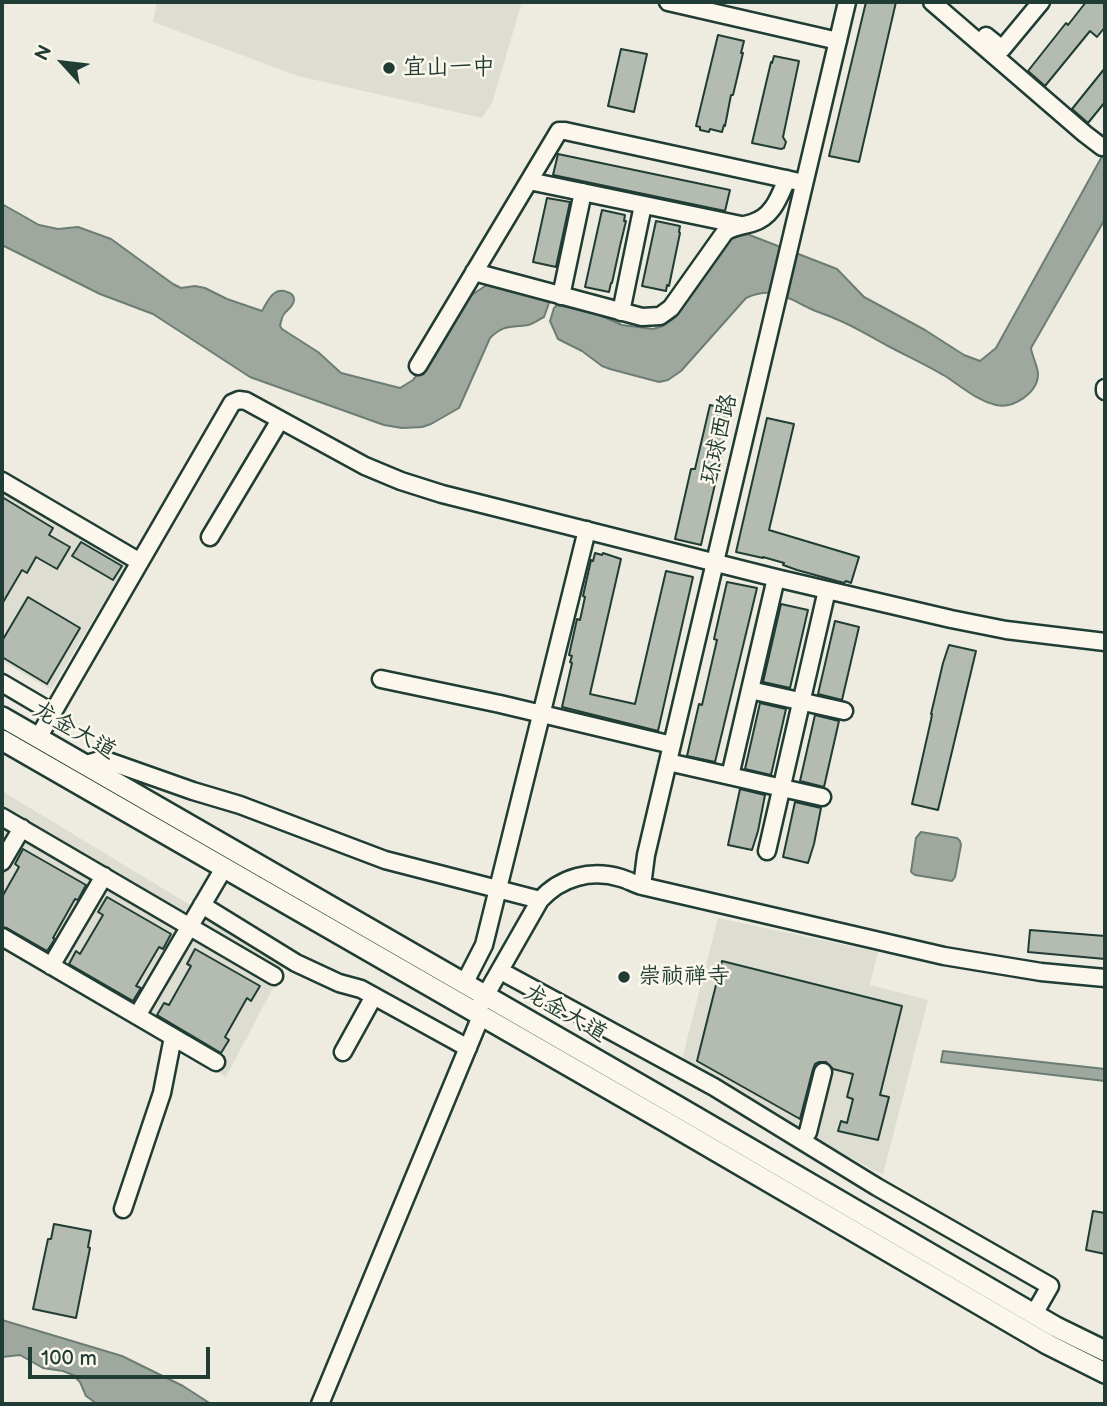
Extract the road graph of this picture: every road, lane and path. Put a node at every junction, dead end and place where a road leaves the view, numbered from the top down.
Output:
1 (668, 2) edge
2 (847, 2) edge
3 (932, 2) edge
4 (948, 2) edge
5 (1041, 2) edge
6 (838, 41) junction
7 (1102, 147) dead end
8 (787, 179) junction
9 (529, 181) junction
10 (804, 183) junction
11 (583, 192) junction
12 (643, 205) junction
13 (741, 225) junction
14 (474, 272) junction
15 (561, 296) junction
16 (621, 312) junction
17 (418, 366) dead end
18 (280, 420) junction
19 (2, 481) edge
20 (587, 530) junction
21 (210, 537) dead end
22 (140, 562) junction
23 (715, 562) junction
24 (776, 578) junction
25 (827, 590) junction
26 (1105, 642) edge
27 (381, 679) dead end
28 (2, 682) edge
29 (750, 690) junction
30 (801, 702) junction
31 (844, 711) dead end
32 (53, 713) junction
33 (541, 714) junction
34 (2, 717) edge
35 (38, 738) junction
36 (2, 740) edge
37 (672, 745) junction
38 (668, 762) junction
39 (83, 765) junction
40 (730, 776) junction
41 (781, 788) junction
42 (822, 797) dead end
43 (2, 817) edge
44 (22, 828) junction
45 (766, 851) dead end
46 (2, 862) edge
47 (223, 868) junction
48 (104, 876) junction
49 (642, 886) junction
50 (498, 888) junction
51 (540, 900) junction
52 (202, 905) junction
53 (189, 927) junction
54 (2, 937) edge
55 (51, 966) junction
56 (508, 975) junction
57 (274, 976) dead end
58 (1105, 978) edge
59 (464, 984) junction
60 (374, 996) junction
61 (484, 1009) junction
62 (137, 1016) junction
63 (173, 1037) junction
64 (468, 1048) junction
65 (343, 1052) dead end
66 (216, 1062) dead end
67 (823, 1072) dead end
68 (802, 1141) junction
69 (123, 1209) dead end
70 (1034, 1314) junction
71 (1105, 1351) edge
72 (1105, 1373) edge
73 (320, 1404) edge

1 - 6 street
2 - 6 street, 环球西路
3 - 7 street
4 - 5 street
6 - 10 street, 环球西路
8 - 9 street
8 - 10 street
8 - 13 street
9 - 11 street
9 - 14 street
10 - 23 street, 环球西路
11 - 12 street
11 - 15 street
12 - 13 street
12 - 16 street
13 - 16 street
14 - 15 street
14 - 17 street
15 - 16 street
18 - 20 street
18 - 21 street
18 - 22 street
19 - 22 street
20 - 23 street
20 - 33 street
22 - 32 street
23 - 24 street
23 - 37 street, 环球西路
24 - 25 street
24 - 29 street
25 - 26 street
25 - 30 street
27 - 33 street
28 - 32 street
29 - 30 street
29 - 40 street
30 - 31 street
30 - 41 street
32 - 35 street
33 - 37 street
33 - 50 street
34 - 35 main road, 龙金大道
35 - 39 main road, 龙金大道
36 - 47 main road, 龙金大道
37 - 38 street, 环球西路
38 - 40 street
38 - 49 street, 环球西路
39 - 50 street
39 - 59 main road, 龙金大道
40 - 41 street
41 - 42 street
41 - 45 street
43 - 44 street
44 - 46 street
44 - 48 street
47 - 52 street
47 - 61 main road, 龙金大道
48 - 53 street
48 - 55 street
49 - 51 street
49 - 56 street
49 - 58 street
50 - 51 street
50 - 59 street
51 - 61 street
52 - 53 street
52 - 60 street
53 - 57 street
53 - 62 street
54 - 55 street
55 - 62 street
56 - 61 street
56 - 68 street
59 - 61 main road, 龙金大道
60 - 64 street
60 - 65 street
61 - 64 street
61 - 70 main road, 龙金大道
61 - 72 main road, 龙金大道
62 - 63 street
63 - 66 street
63 - 69 street
64 - 73 street
67 - 68 street
68 - 70 street
70 - 71 main road, 龙金大道

